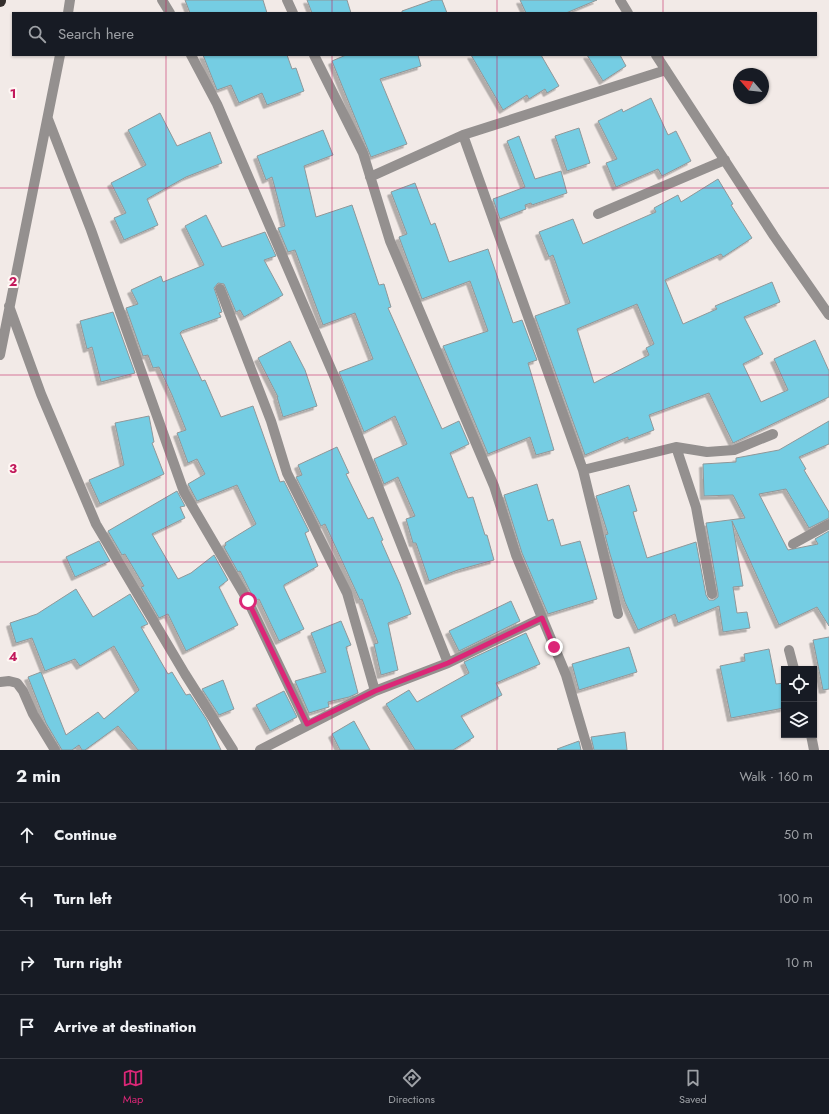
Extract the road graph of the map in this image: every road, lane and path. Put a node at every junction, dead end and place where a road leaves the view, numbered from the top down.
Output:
1 (70, 0) edge
2 (162, 0) edge
3 (287, 0) edge
4 (620, 0) edge
5 (68, 12) edge
6 (169, 12) edge
7 (293, 12) edge
8 (627, 12) edge
9 (60, 56) edge
10 (192, 56) edge
11 (314, 56) edge
12 (657, 56) edge
13 (666, 70) junction
14 (48, 119) junction
15 (463, 135) junction
16 (725, 160) junction
17 (370, 177) junction
18 (598, 214) dead end
19 (220, 289) dead end
20 (9, 306) junction
21 (829, 315) edge
22 (0, 355) edge
23 (773, 434) dead end
24 (676, 447) junction
25 (583, 470) junction
26 (829, 524) edge
27 (793, 544) dead end
28 (712, 594) dead end
29 (618, 614) dead end
30 (542, 618) junction
31 (789, 650) dead end
32 (448, 663) junction
33 (793, 666) edge
34 (0, 682) edge
35 (375, 691) junction
36 (307, 724) junction
37 (812, 738) edge
38 (55, 750) edge
39 (234, 750) edge
40 (260, 750) edge
41 (588, 750) edge
42 (814, 750) edge

1 - 5 street
2 - 6 street
3 - 7 street
4 - 8 street
9 - 14 street
10 - 32 street
11 - 17 street
12 - 13 street
13 - 15 street
13 - 16 street
14 - 20 street
14 - 36 street
15 - 17 street
15 - 25 street
16 - 18 street
16 - 21 street
17 - 30 street
19 - 35 street
20 - 22 street
20 - 39 street
23 - 24 street
24 - 25 street
24 - 28 street
25 - 29 street
26 - 27 street
30 - 32 street
30 - 41 street
31 - 33 street
32 - 35 street
34 - 38 street
35 - 36 street
36 - 40 street
37 - 42 street

